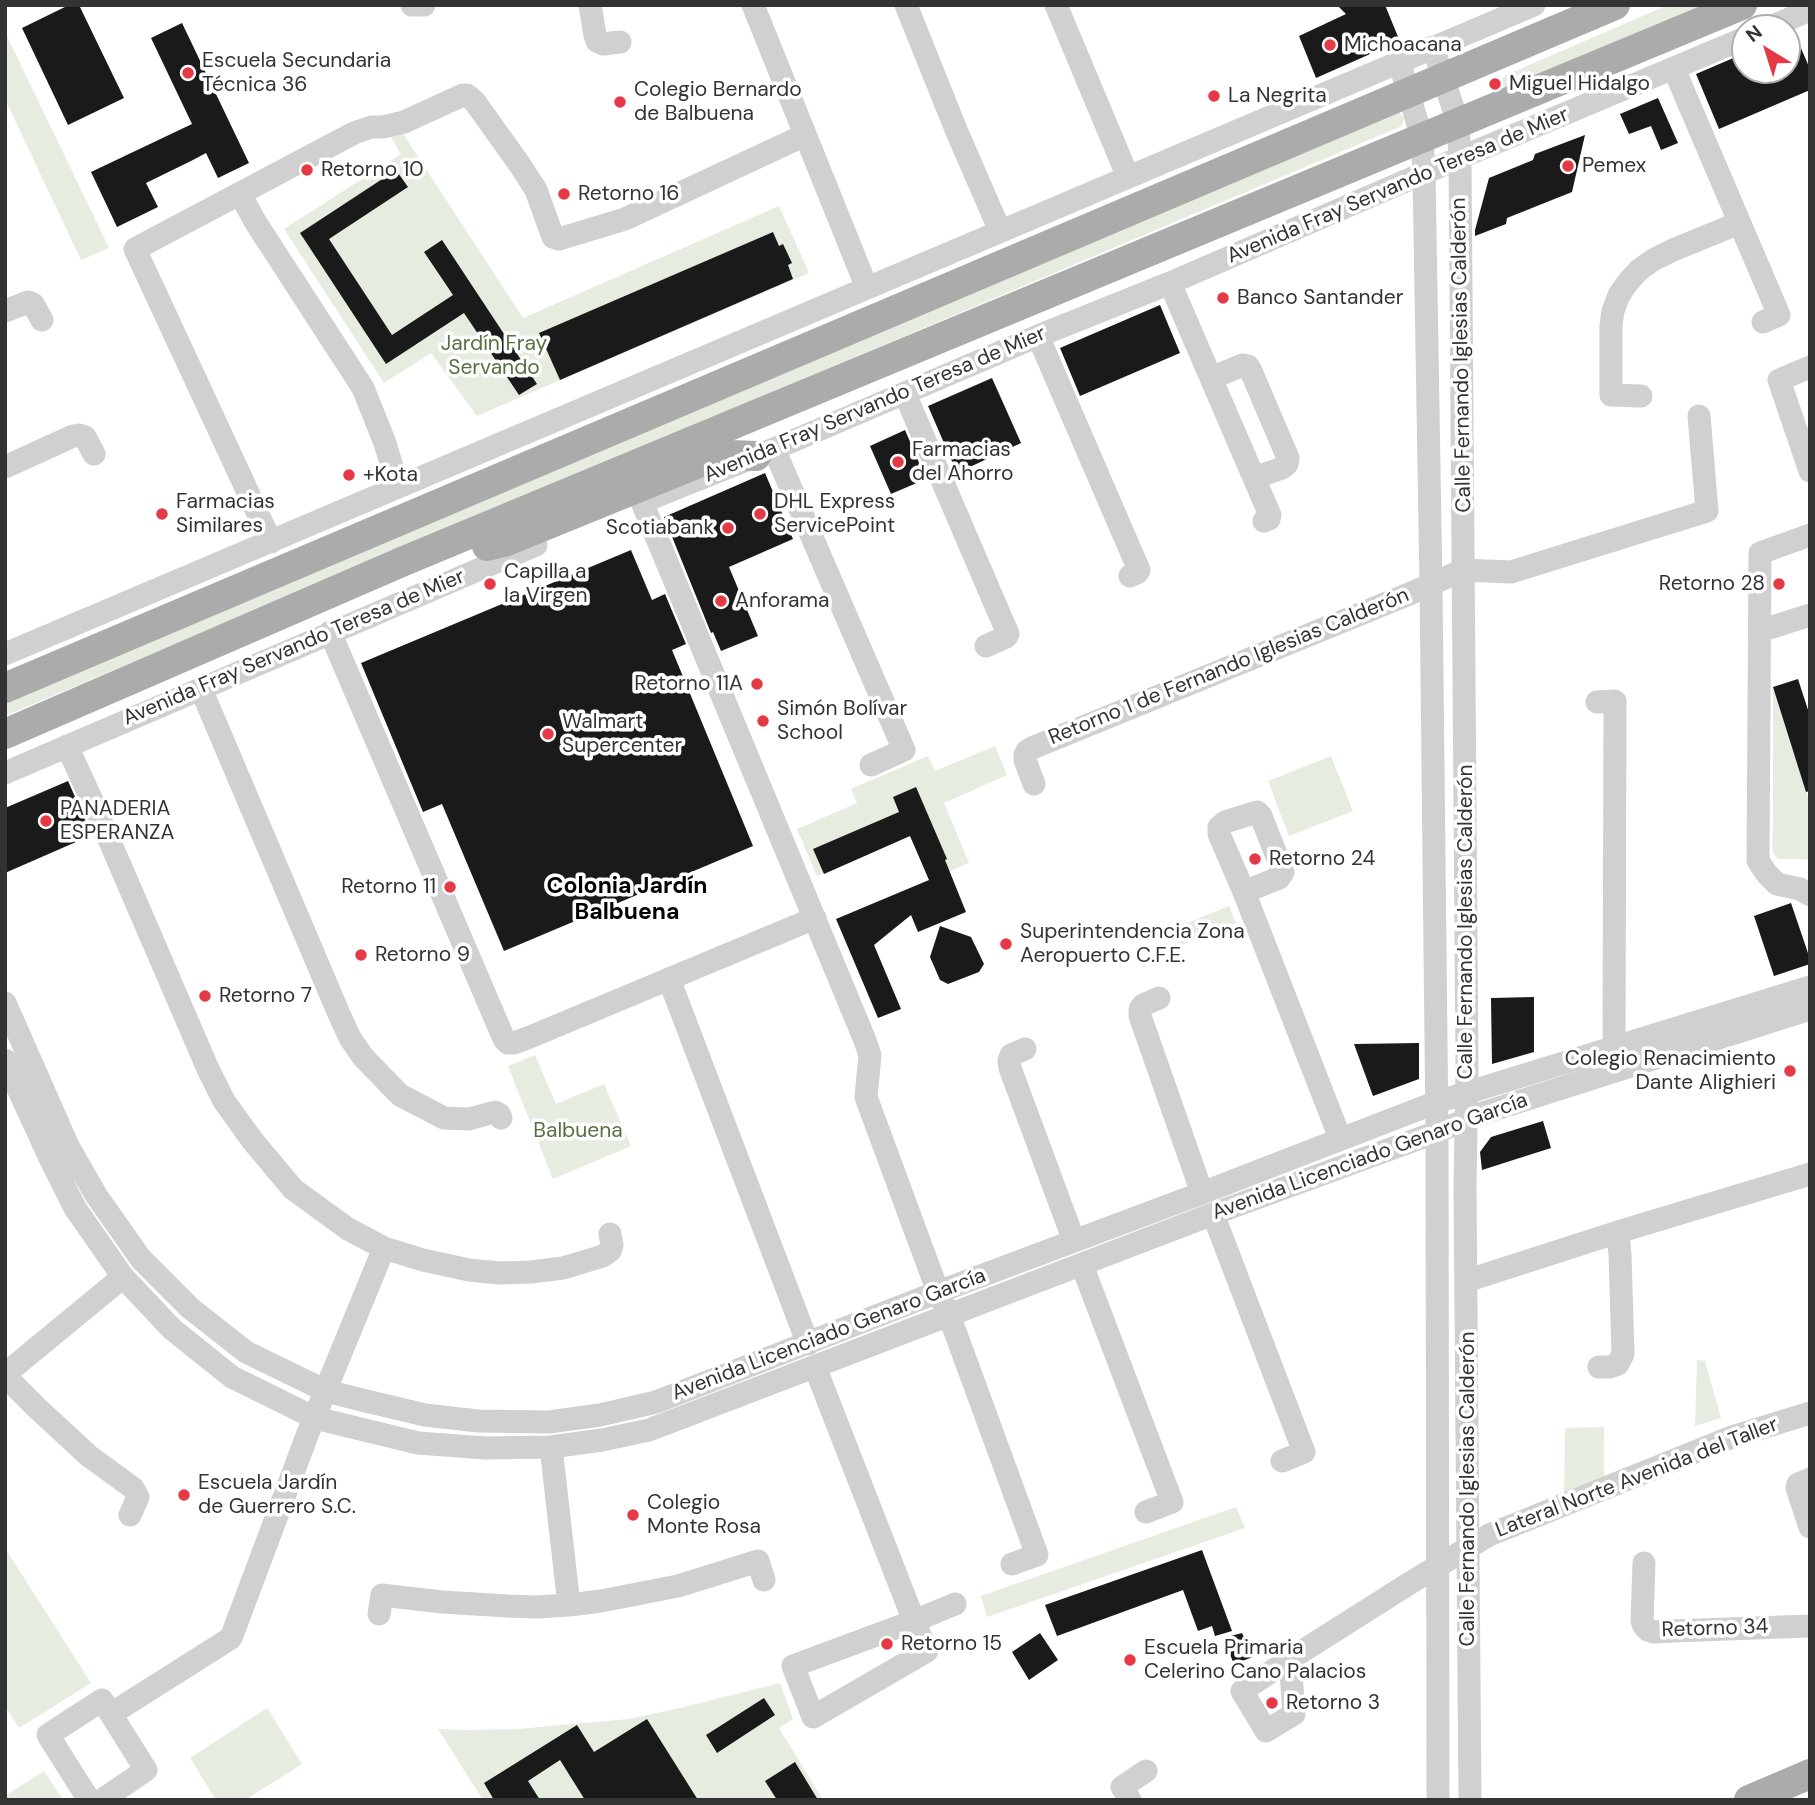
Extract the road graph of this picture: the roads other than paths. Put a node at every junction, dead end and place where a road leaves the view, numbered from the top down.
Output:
1 (412, 5) edge
2 (424, 5) edge
3 (590, 5) edge
4 (753, 5) edge
5 (906, 5) edge
6 (1056, 5) edge
7 (1534, 5) edge
8 (1615, 5) edge
9 (1742, 5) edge
10 (620, 42) dead end
11 (1731, 44) edge
12 (1433, 47) junction
13 (1399, 61) junction
14 (1674, 69) junction
15 (1443, 78) junction
16 (1409, 92) junction
17 (1458, 123) junction
18 (805, 135) junction
19 (1422, 138) junction
20 (1460, 159) junction
21 (1424, 173) junction
22 (1128, 177) junction
23 (240, 194) junction
24 (1739, 223) junction
25 (1000, 231) junction
26 (1170, 283) junction
27 (867, 288) junction
28 (5, 311) edge
29 (42, 320) dead end
30 (1763, 322) dead end
31 (1038, 336) junction
32 (1810, 367) edge
33 (1211, 378) junction
34 (905, 394) junction
35 (1641, 396) dead end
36 (1699, 416) dead end
37 (765, 453) junction
38 (94, 454) dead end
39 (5, 467) edge
40 (1810, 471) edge
41 (1254, 478) junction
42 (398, 486) junction
43 (642, 502) junction
44 (1264, 521) dead end
45 (1810, 535) edge
46 (271, 542) junction
47 (404, 561) junction
48 (1464, 570) junction
49 (1130, 576) dead end
50 (1431, 584) junction
51 (1810, 615) edge
52 (330, 632) junction
53 (1760, 632) junction
54 (986, 646) dead end
55 (5, 654) edge
56 (5, 688) edge
57 (201, 689) junction
58 (1597, 702) dead end
59 (5, 734) edge
60 (67, 746) junction
61 (871, 765) dead end
62 (5, 773) edge
63 (1034, 784) dead end
64 (1244, 892) dead end
65 (1810, 895) edge
66 (815, 918) junction
67 (669, 979) junction
68 (1810, 987) edge
69 (1158, 998) dead end
70 (5, 1003) edge
71 (1810, 1009) edge
72 (1738, 1021) junction
73 (1614, 1047) junction
74 (1025, 1049) dead end
75 (5, 1059) edge
76 (1467, 1092) junction
77 (1437, 1101) junction
78 (52, 1107) junction
79 (31, 1116) junction
80 (501, 1118) dead end
81 (1465, 1120) junction
82 (1437, 1132) junction
83 (1340, 1138) junction
84 (1810, 1174) edge
85 (1202, 1193) junction
86 (1213, 1214) junction
87 (1618, 1232) junction
88 (610, 1234) dead end
89 (1074, 1241) junction
90 (384, 1248) junction
91 (1082, 1265) junction
92 (123, 1277) junction
93 (1466, 1282) junction
94 (938, 1292) junction
95 (949, 1315) junction
96 (808, 1344) junction
97 (815, 1367) junction
98 (1599, 1367) dead end
99 (5, 1376) edge
100 (688, 1390) junction
101 (326, 1391) junction
102 (696, 1413) junction
103 (1810, 1413) edge
104 (315, 1418) junction
105 (551, 1447) junction
106 (1282, 1461) dead end
107 (1810, 1479) edge
108 (1146, 1512) dead end
109 (130, 1515) dead end
110 (1810, 1527) edge
111 (1468, 1549) junction
112 (1644, 1563) dead end
113 (1012, 1564) dead end
114 (1437, 1567) junction
115 (764, 1580) dead end
116 (955, 1604) dead end
117 (569, 1605) junction
118 (379, 1614) dead end
119 (914, 1621) junction
120 (1810, 1626) edge
121 (1290, 1659) dead end
122 (111, 1714) junction
123 (1146, 1771) dead end
124 (1810, 1774) edge
125 (1757, 1798) edge
126 (89, 1800) edge
127 (102, 1800) edge
128 (1130, 1800) edge
129 (1438, 1800) edge
130 (1469, 1800) edge

1 - 2 street
3 - 10 street
4 - 18 street
5 - 25 street
6 - 22 street
7 - 12 street
8 - 15 main road
9 - 17 main road, Avenida Fray Servando Teresa de Mier
11 - 14 street, Avenida Fray Servando Teresa de Mier
12 - 13 street
12 - 15 street, Calle Fernando Iglesias Calderón
13 - 16 street, Calle Fernando Iglesias Calderón
13 - 22 street
14 - 20 street, Avenida Fray Servando Teresa de Mier
14 - 24 street
15 - 16 main road
15 - 17 street, Calle Fernando Iglesias Calderón
16 - 19 street, Calle Fernando Iglesias Calderón
16 - 56 main road
17 - 19 main road, Avenida Fray Servando Teresa de Mier
17 - 20 street, Calle Fernando Iglesias Calderón
18 - 23 street
18 - 27 street
19 - 21 street, Calle Fernando Iglesias Calderón
19 - 47 main road, Avenida Fray Servando Teresa de Mier
20 - 21 street, Avenida Fray Servando Teresa de Mier
20 - 48 street, Calle Fernando Iglesias Calderón
21 - 26 street, Avenida Fray Servando Teresa de Mier
21 - 50 street, Calle Fernando Iglesias Calderón
22 - 25 street
23 - 42 street
23 - 46 street
24 - 30 street
24 - 35 street
25 - 27 street
26 - 31 street, Avenida Fray Servando Teresa de Mier
26 - 33 street
27 - 42 street
28 - 29 street
31 - 34 street, Avenida Fray Servando Teresa de Mier
31 - 49 street
32 - 40 street
33 - 41 street
33 - 41 street
34 - 37 street, Avenida Fray Servando Teresa de Mier
34 - 54 street
36 - 48 street
37 - 43 street, Avenida Fray Servando Teresa de Mier
37 - 47 main road
37 - 61 street
38 - 39 street
41 - 44 street
42 - 46 street
43 - 52 street, Avenida Fray Servando Teresa de Mier
43 - 66 street
45 - 53 street
46 - 55 street
47 - 59 main road, Avenida Fray Servando Teresa de Mier
48 - 50 street, Retorno 1 de Fernando Iglesias Calderón
48 - 76 street, Calle Fernando Iglesias Calderón
50 - 63 street, Retorno 1 de Fernando Iglesias Calderón
50 - 77 street, Calle Fernando Iglesias Calderón
51 - 53 street
52 - 57 street, Avenida Fray Servando Teresa de Mier
52 - 67 street
53 - 65 street
57 - 60 street, Avenida Fray Servando Teresa de Mier
57 - 80 street
58 - 73 street
60 - 62 street, Avenida Fray Servando Teresa de Mier
60 - 90 street
64 - 83 street
66 - 67 street
66 - 94 street
67 - 96 street
68 - 72 street, Avenida Licenciado Genaro García
69 - 85 street
70 - 78 street, Avenida Licenciado Genaro García
71 - 72 street, Avenida Licenciado Genaro García
72 - 73 street, Avenida Licenciado Genaro García
72 - 81 street, Avenida Licenciado Genaro García
73 - 76 street, Avenida Licenciado Genaro García
74 - 89 street
75 - 79 street, Avenida Licenciado Genaro García
76 - 77 street, Avenida Licenciado Genaro García
76 - 81 street, Calle Fernando Iglesias Calderón
77 - 82 street, Calle Fernando Iglesias Calderón
77 - 83 street, Avenida Licenciado Genaro García
78 - 79 street
78 - 101 street, Avenida Licenciado Genaro García
79 - 92 street, Avenida Licenciado Genaro García
81 - 82 street, Avenida Licenciado Genaro García
81 - 93 street, Calle Fernando Iglesias Calderón
82 - 86 street, Avenida Licenciado Genaro García
82 - 114 street, Calle Fernando Iglesias Calderón
83 - 85 street, Avenida Licenciado Genaro García
84 - 87 street
85 - 89 street, Avenida Licenciado Genaro García
86 - 91 street, Avenida Licenciado Genaro García
86 - 106 street
87 - 93 street
87 - 98 street
88 - 90 street
89 - 94 street, Avenida Licenciado Genaro García
90 - 101 street
91 - 95 street, Avenida Licenciado Genaro García
91 - 108 street
92 - 99 street
92 - 104 street, Avenida Licenciado Genaro García
93 - 111 street, Calle Fernando Iglesias Calderón
94 - 95 street
94 - 96 street, Avenida Licenciado Genaro García
95 - 97 street, Avenida Licenciado Genaro García
95 - 113 street
96 - 100 street, Avenida Licenciado Genaro García
97 - 102 street, Avenida Licenciado Genaro García
97 - 119 street
99 - 109 street
100 - 101 street, Avenida Licenciado Genaro García
100 - 102 street
101 - 104 street
102 - 105 street, Avenida Licenciado Genaro García
103 - 111 street, Lateral Norte Avenida del Taller
104 - 105 street, Avenida Licenciado Genaro García
104 - 122 street
105 - 117 street
107 - 110 street
111 - 114 street, Lateral Norte Avenida del Taller
111 - 130 street, Calle Fernando Iglesias Calderón
112 - 120 street, Retorno 34
114 - 121 street, Lateral Norte Avenida del Taller
114 - 129 street, Calle Fernando Iglesias Calderón
115 - 117 street
116 - 119 street
117 - 118 street
119 - 119 street
122 - 126 street
122 - 127 street
123 - 128 street
124 - 125 main road

